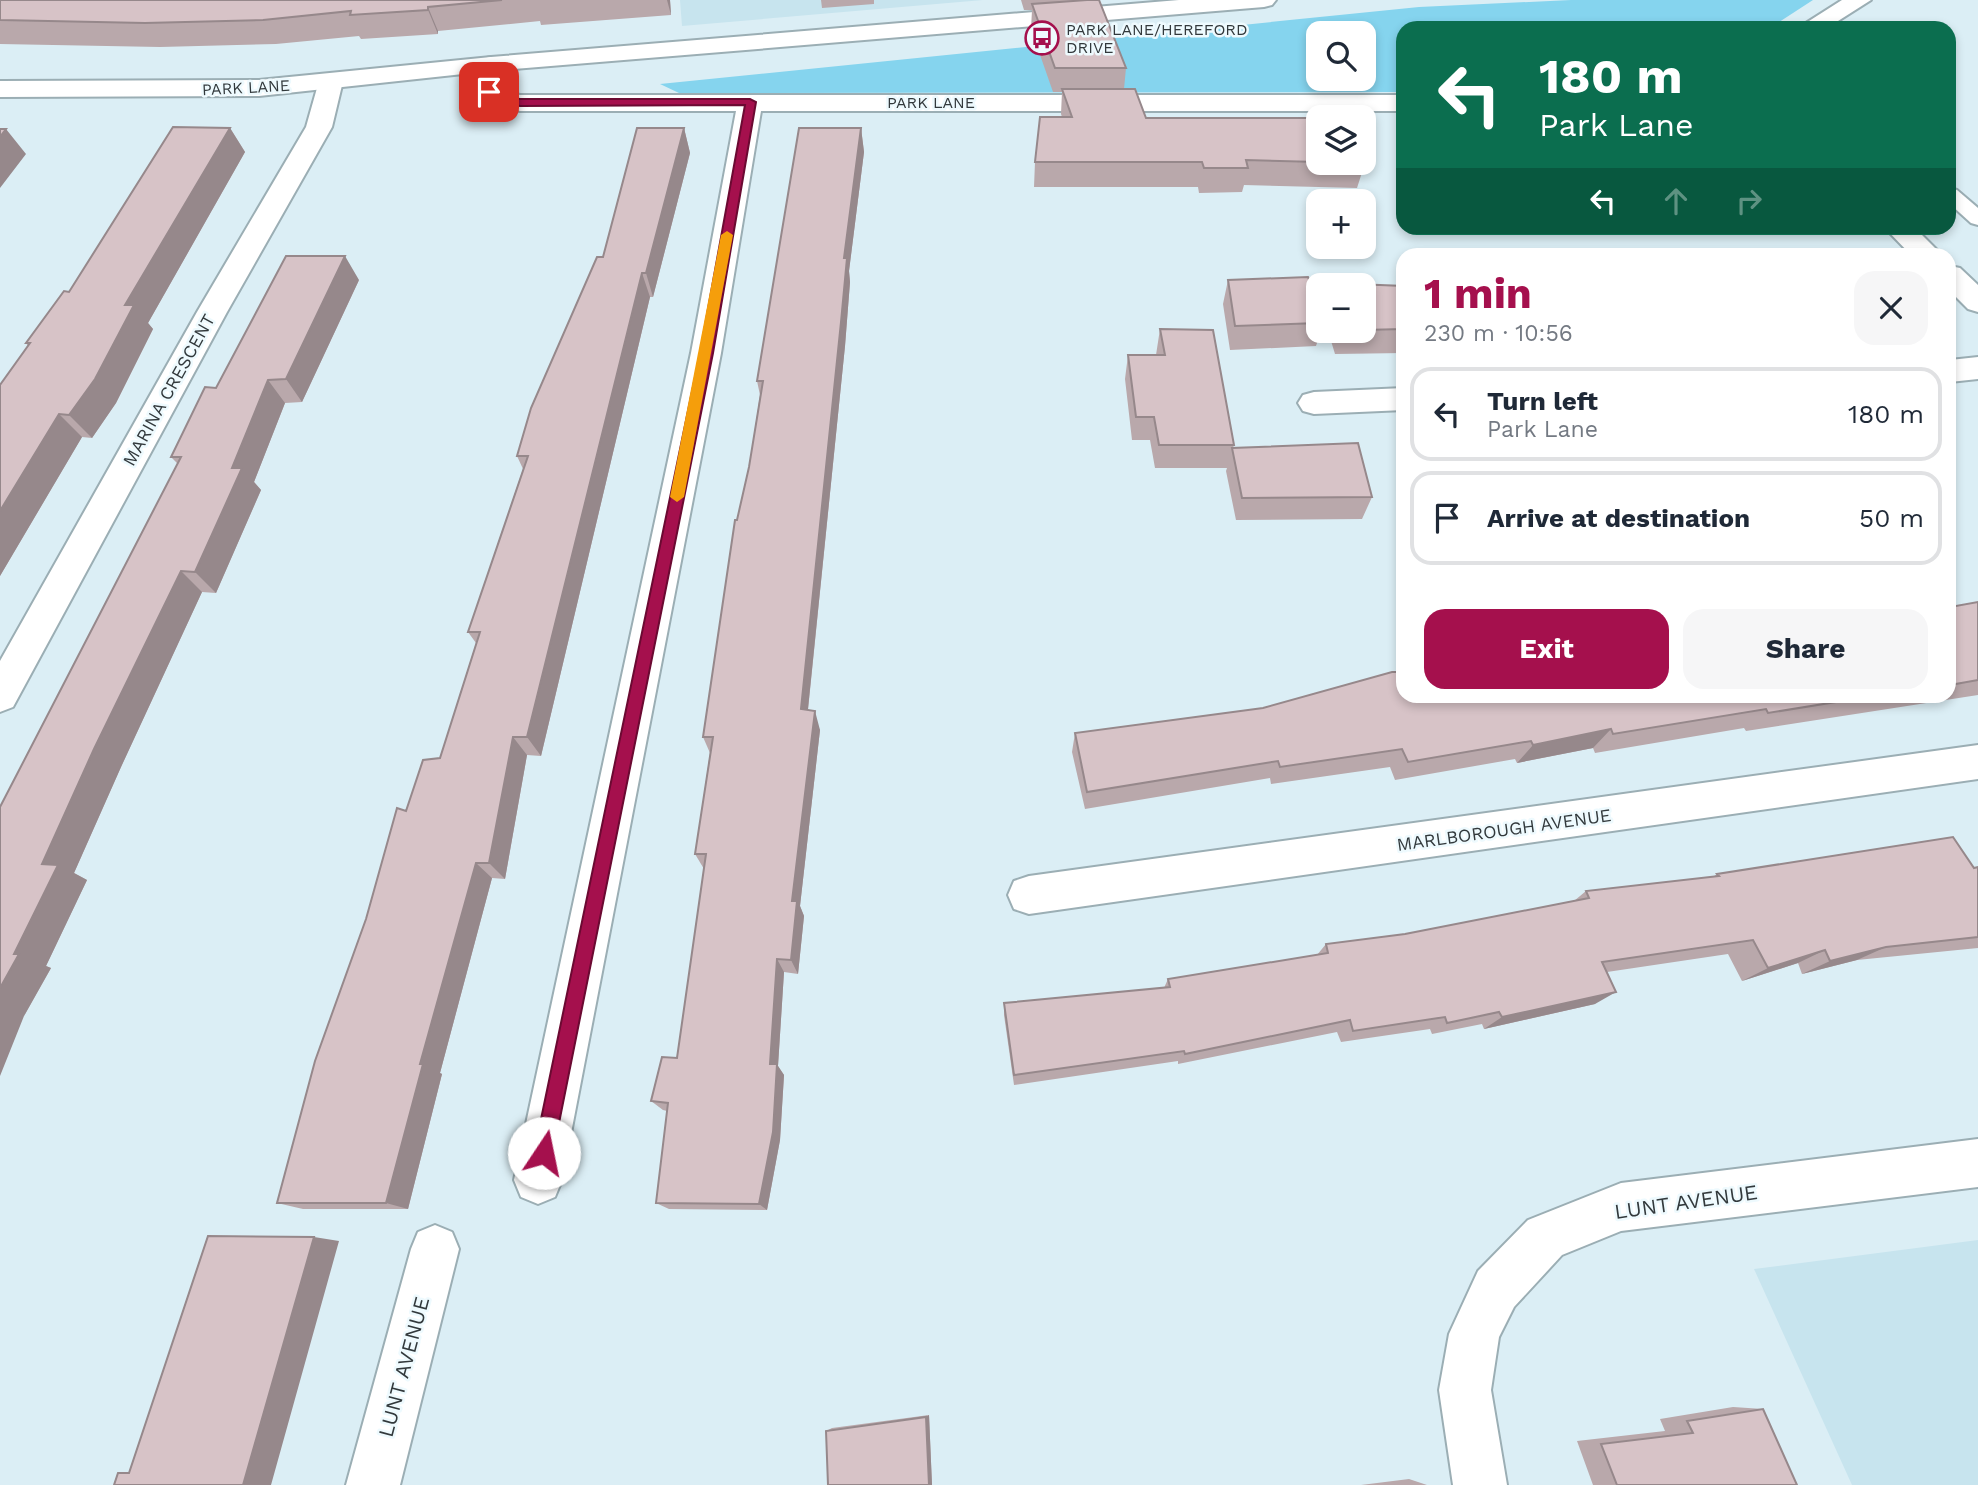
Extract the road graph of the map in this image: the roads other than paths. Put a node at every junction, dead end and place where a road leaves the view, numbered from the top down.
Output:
1 (1264, 0) edge
2 (1858, 0) edge
3 (1822, 21) edge
4 (491, 64) junction
5 (331, 81) junction
6 (0, 89) edge
7 (750, 102) junction
8 (1396, 103) edge
9 (1956, 199) edge
10 (1978, 219) edge
11 (1906, 235) edge
12 (1920, 248) edge
13 (1956, 281) edge
14 (1978, 302) edge
15 (1978, 368) edge
16 (1956, 370) edge
17 (1396, 399) edge
18 (1314, 403) dead end
19 (0, 696) edge
20 (1978, 762) edge
21 (1029, 895) dead end
22 (1978, 1163) edge
23 (538, 1180) dead end
24 (435, 1249) dead end
25 (373, 1485) edge
26 (1480, 1485) edge

1 - 4 street, PARK LANE
2 - 3 street
4 - 5 street, PARK LANE
4 - 7 street, PARK LANE
5 - 6 street, PARK LANE
5 - 19 street, MARINA CRESCENT
7 - 8 street, PARK LANE
7 - 23 street
9 - 10 lane
11 - 12 street
13 - 14 street
15 - 16 street
17 - 18 street
20 - 21 street, MARLBOROUGH AVENUE
22 - 26 street, LUNT AVENUE
24 - 25 street, LUNT AVENUE

